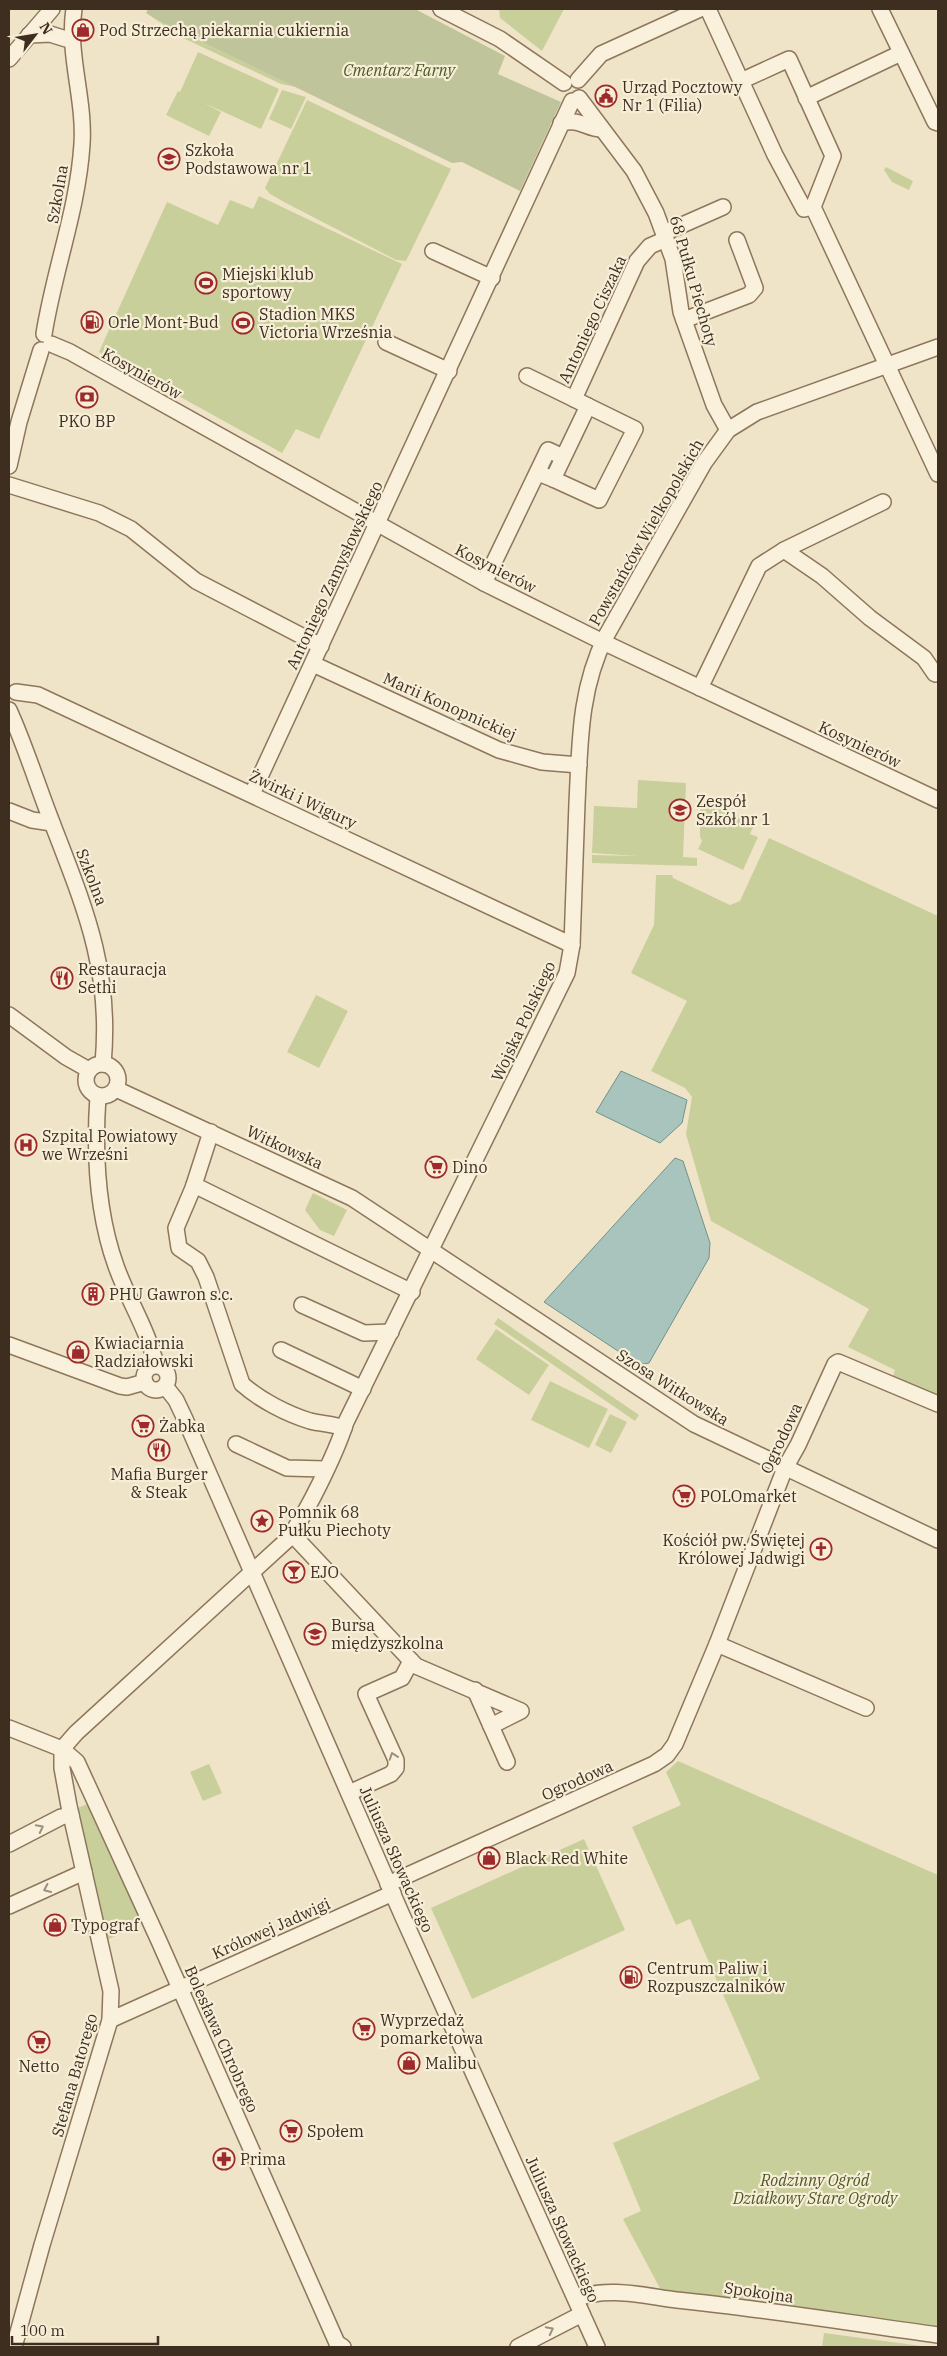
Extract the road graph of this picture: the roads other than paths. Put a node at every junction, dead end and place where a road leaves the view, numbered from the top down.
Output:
1 (38, 9) edge
2 (52, 9) edge
3 (62, 9) edge
4 (74, 9) edge
5 (441, 9) edge
6 (700, 9) edge
7 (708, 9) edge
8 (880, 9) edge
9 (27, 37) junction
10 (66, 39) junction
11 (902, 53) junction
12 (9, 59) edge
13 (74, 59) junction
14 (741, 80) junction
15 (571, 82) junction
16 (806, 98) junction
17 (576, 100) junction
18 (561, 123) junction
19 (938, 123) edge
20 (602, 129) junction
21 (723, 207) dead end
22 (813, 207) junction
23 (665, 236) junction
24 (737, 240) dead end
25 (434, 251) dead end
26 (492, 278) junction
27 (684, 320) junction
28 (45, 342) junction
29 (386, 342) dead end
30 (938, 347) edge
31 (888, 365) junction
32 (449, 370) junction
33 (527, 376) dead end
34 (574, 399) junction
35 (588, 406) junction
36 (15, 411) edge
37 (728, 430) junction
38 (563, 457) junction
39 (9, 466) edge
40 (538, 472) junction
41 (938, 474) edge
42 (553, 479) junction
43 (9, 485) edge
44 (883, 502) dead end
45 (377, 524) junction
46 (784, 550) junction
47 (484, 583) junction
48 (603, 642) junction
49 (321, 646) junction
50 (313, 664) junction
51 (934, 674) dead end
52 (12, 688) edge
53 (700, 688) junction
54 (9, 708) edge
55 (579, 765) junction
56 (252, 794) junction
57 (938, 800) edge
58 (9, 811) edge
59 (52, 823) junction
60 (572, 945) junction
61 (9, 1015) edge
62 (103, 1064) junction
63 (89, 1070) junction
64 (116, 1089) junction
65 (98, 1096) junction
66 (211, 1132) junction
67 (194, 1185) junction
68 (432, 1250) junction
69 (412, 1292) junction
70 (302, 1305) dead end
71 (391, 1332) junction
72 (9, 1345) edge
73 (281, 1350) dead end
74 (156, 1365) junction
75 (144, 1382) junction
76 (165, 1386) junction
77 (364, 1389) junction
78 (938, 1404) edge
79 (344, 1428) junction
80 (236, 1444) dead end
81 (785, 1468) junction
82 (326, 1469) junction
83 (292, 1534) junction
84 (938, 1540) edge
85 (253, 1573) junction
86 (717, 1644) junction
87 (411, 1661) junction
88 (475, 1690) junction
89 (866, 1708) dead end
90 (490, 1726) junction
91 (9, 1728) edge
92 (62, 1749) junction
93 (507, 1762) dead end
94 (349, 1793) junction
95 (71, 1815) junction
96 (9, 1844) edge
97 (84, 1872) junction
98 (391, 1888) junction
99 (9, 1906) edge
100 (181, 1989) junction
101 (110, 2020) junction
102 (576, 2299) junction
103 (582, 2314) junction
104 (938, 2335) edge
105 (340, 2345) edge
106 (14, 2347) edge
107 (518, 2347) edge
108 (597, 2347) edge

1 - 9 street
2 - 9 street
3 - 10 street, Szkolna
4 - 13 street, Szkolna
5 - 15 street, 68 Pułku Piechoty
6 - 15 street
7 - 14 street
8 - 11 street
9 - 10 street
9 - 12 street
10 - 13 street, Szkolna
11 - 16 street
11 - 19 street
13 - 28 street, Szkolna
14 - 16 street
14 - 22 street
15 - 17 street, 68 Pułku Piechoty
16 - 22 street
17 - 18 street, Antoniego Zamysłowskiego
17 - 20 street, 68 Pułku Piechoty
18 - 20 street
18 - 26 street, Antoniego Zamysłowskiego
20 - 23 street, 68 Pułku Piechoty
21 - 23 street, Antoniego Ciszaka
22 - 31 street
23 - 27 street, 68 Pułku Piechoty
23 - 34 street, Antoniego Ciszaka
24 - 27 street
25 - 26 street
26 - 32 street, Antoniego Zamysłowskiego
27 - 37 street, 68 Pułku Piechoty
28 - 36 street, Szkolna
28 - 45 street, Kosynierów
29 - 32 street
30 - 31 street, Powstańców Wielkopolskich
31 - 37 street, Powstańców Wielkopolskich
31 - 41 street
32 - 45 street, Antoniego Zamysłowskiego
33 - 34 street, Antoniego Ciszaka
34 - 35 street, Antoniego Ciszaka
35 - 38 street
35 - 42 street, Antoniego Ciszaka
36 - 39 street, Szkolna
37 - 48 street, Powstańców Wielkopolskich
38 - 40 street
38 - 42 street
40 - 42 street
40 - 47 street
43 - 49 street
44 - 46 street
45 - 47 street, Kosynierów
45 - 49 street, Antoniego Zamysłowskiego
46 - 51 street
46 - 53 street
47 - 48 street, Kosynierów
48 - 53 street, Kosynierów
48 - 55 street, Wojska Polskiego
49 - 50 street, Antoniego Zamysłowskiego
50 - 55 street, Marii Konopnickiej
50 - 56 street, Antoniego Zamysłowskiego
52 - 54 street
52 - 56 street, Żwirki i Wigury
53 - 57 street, Kosynierów
54 - 59 street, Szkolna
55 - 60 street, Wojska Polskiego
56 - 60 street, Żwirki i Wigury
58 - 59 street
59 - 62 street, Szkolna
60 - 68 street, Wojska Polskiego
61 - 63 street
62 - 63 street
62 - 64 street
63 - 65 street
64 - 65 street
64 - 66 street, Witkowska
65 - 74 street
66 - 67 street
66 - 68 street, Witkowska
67 - 69 street
67 - 79 street
68 - 69 street, Wojska Polskiego
68 - 81 street, Szosa Witkowska
69 - 71 street, Wojska Polskiego
70 - 71 street
71 - 77 street, Wojska Polskiego
72 - 75 street
73 - 77 street
74 - 75 street
74 - 76 street
75 - 76 street
76 - 85 street, Juliusza Słowackiego
77 - 79 street, Wojska Polskiego
78 - 81 street, Ogrodowa
79 - 82 street, Wojska Polskiego
80 - 82 street
81 - 84 street, Szosa Witkowska
81 - 86 street, Ogrodowa
82 - 83 street, Wojska Polskiego
83 - 85 street, Wojska Polskiego
83 - 87 street
85 - 92 street, Wojska Polskiego
85 - 94 street, Juliusza Słowackiego
86 - 89 street
86 - 98 street, Ogrodowa
87 - 88 street
94 -> 87 street
88 - 90 street
88 - 90 street
90 - 93 street
91 - 92 street
92 - 95 street, Stefana Batorego
92 - 100 street, Bolesława Chrobrego
94 - 98 street, Juliusza Słowackiego
96 -> 95 street
95 - 97 street, Stefana Batorego
97 -> 99 street
97 - 101 street, Stefana Batorego
98 - 100 street, Królowej Jadwigi
98 - 102 street, Juliusza Słowackiego
100 - 101 street, Królowej Jadwigi
100 - 105 street, Bolesława Chrobrego
101 - 106 street, Stefana Batorego
102 - 103 street, Juliusza Słowackiego
102 - 104 street, Spokojna
107 -> 103 street
103 - 108 street, Juliusza Słowackiego

